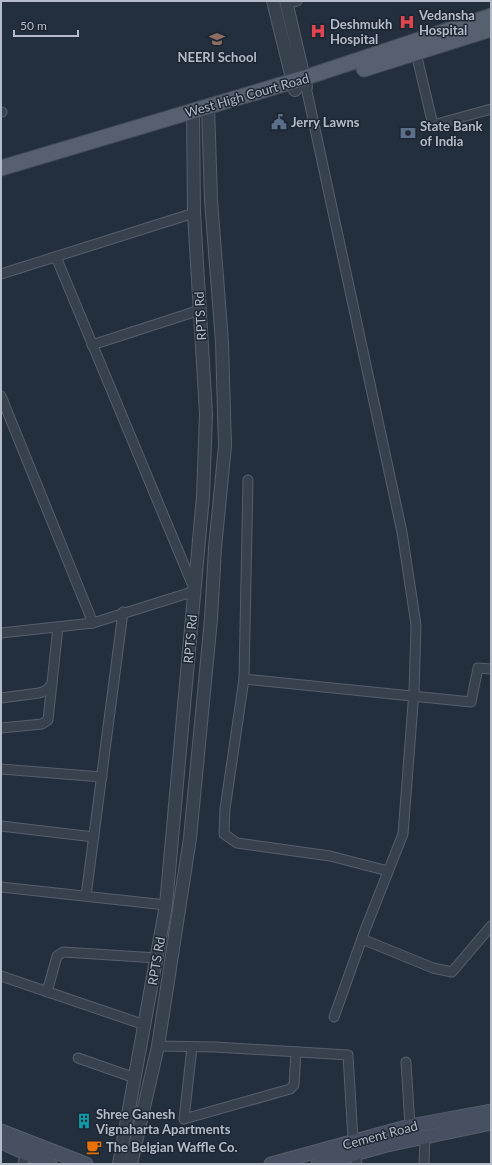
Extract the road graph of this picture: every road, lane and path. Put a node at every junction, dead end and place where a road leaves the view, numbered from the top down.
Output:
1 (273, 1) edge
2 (290, 2) edge
3 (491, 16) edge
4 (491, 29) edge
5 (416, 53) junction
6 (299, 84) junction
7 (491, 109) edge
8 (209, 110) junction
9 (192, 115) junction
10 (1, 168) edge
11 (1, 177) edge
12 (194, 213) junction
13 (56, 257) junction
14 (1, 274) edge
15 (200, 310) junction
16 (92, 344) junction
17 (1, 396) edge
18 (248, 480) dead end
19 (195, 591) junction
20 (123, 612) junction
21 (93, 623) junction
22 (58, 627) junction
23 (1, 633) edge
24 (491, 669) edge
25 (244, 679) junction
26 (52, 685) junction
27 (414, 696) junction
28 (1, 698) edge
29 (1, 728) edge
30 (1, 769) edge
31 (102, 777) junction
32 (1, 826) edge
33 (94, 838) junction
34 (388, 871) junction
35 (1, 887) edge
36 (86, 896) junction
37 (166, 905) junction
38 (491, 926) edge
39 (362, 939) junction
40 (157, 958) junction
41 (47, 992) junction
42 (334, 1017) dead end
43 (145, 1025) junction
44 (158, 1046) junction
45 (192, 1047) junction
46 (296, 1052) junction
47 (78, 1058) dead end
48 (406, 1062) dead end
49 (136, 1078) junction
50 (491, 1111) edge
51 (491, 1123) edge
52 (410, 1126) junction
53 (1, 1131) edge
54 (425, 1137) junction
55 (353, 1140) junction
56 (1, 1142) edge
57 (24, 1158) edge
58 (356, 1159) edge
59 (50, 1164) edge
60 (86, 1164) edge
61 (119, 1164) edge
62 (130, 1164) edge
63 (271, 1164) edge
64 (318, 1164) edge
65 (424, 1164) edge

1 - 6 street
2 - 6 street
3 - 6 main road, West High Court Road
4 - 5 main road, West High Court Road
5 - 6 main road, West High Court Road
5 - 7 street
6 - 8 main road, West High Court Road
6 - 27 street
8 - 9 main road, West High Court Road
8 - 44 street
9 - 10 main road, West High Court Road
9 - 11 main road, West High Court Road
9 - 12 street, RPTS Rd
12 - 13 street
12 - 15 street, RPTS Rd
13 - 14 street
13 - 16 street
15 - 16 street
15 - 19 street, RPTS Rd
16 - 19 street
17 - 21 street
18 - 25 street
19 - 20 street
19 - 37 street, RPTS Rd
20 - 21 street
20 - 31 street
21 - 22 street
22 - 23 street
22 - 26 street
24 - 27 street
25 - 27 street
25 - 34 street
26 - 28 street
26 - 29 street
27 - 34 street
30 - 31 street
31 - 33 street
32 - 33 street
33 - 36 street
34 - 39 street
35 - 36 street
36 - 37 street
37 - 40 street, RPTS Rd
38 - 39 street
39 - 42 street
40 - 41 street
40 - 43 street, RPTS Rd
41 - 43 street
41 - 43 street
43 - 49 street, RPTS Rd
44 - 45 street
44 - 62 street
45 - 46 street
45 - 46 street
46 - 55 street
47 - 49 street
48 - 52 street
49 - 61 street, RPTS Rd
50 - 52 main road, Cement Road
51 - 54 main road, Cement Road
52 - 55 main road, Cement Road
53 - 60 main road
54 - 58 main road, Cement Road
54 - 65 street
55 - 58 street
55 - 63 main road, Cement Road
56 - 57 main road
57 - 59 main road
58 - 64 main road, Cement Road

